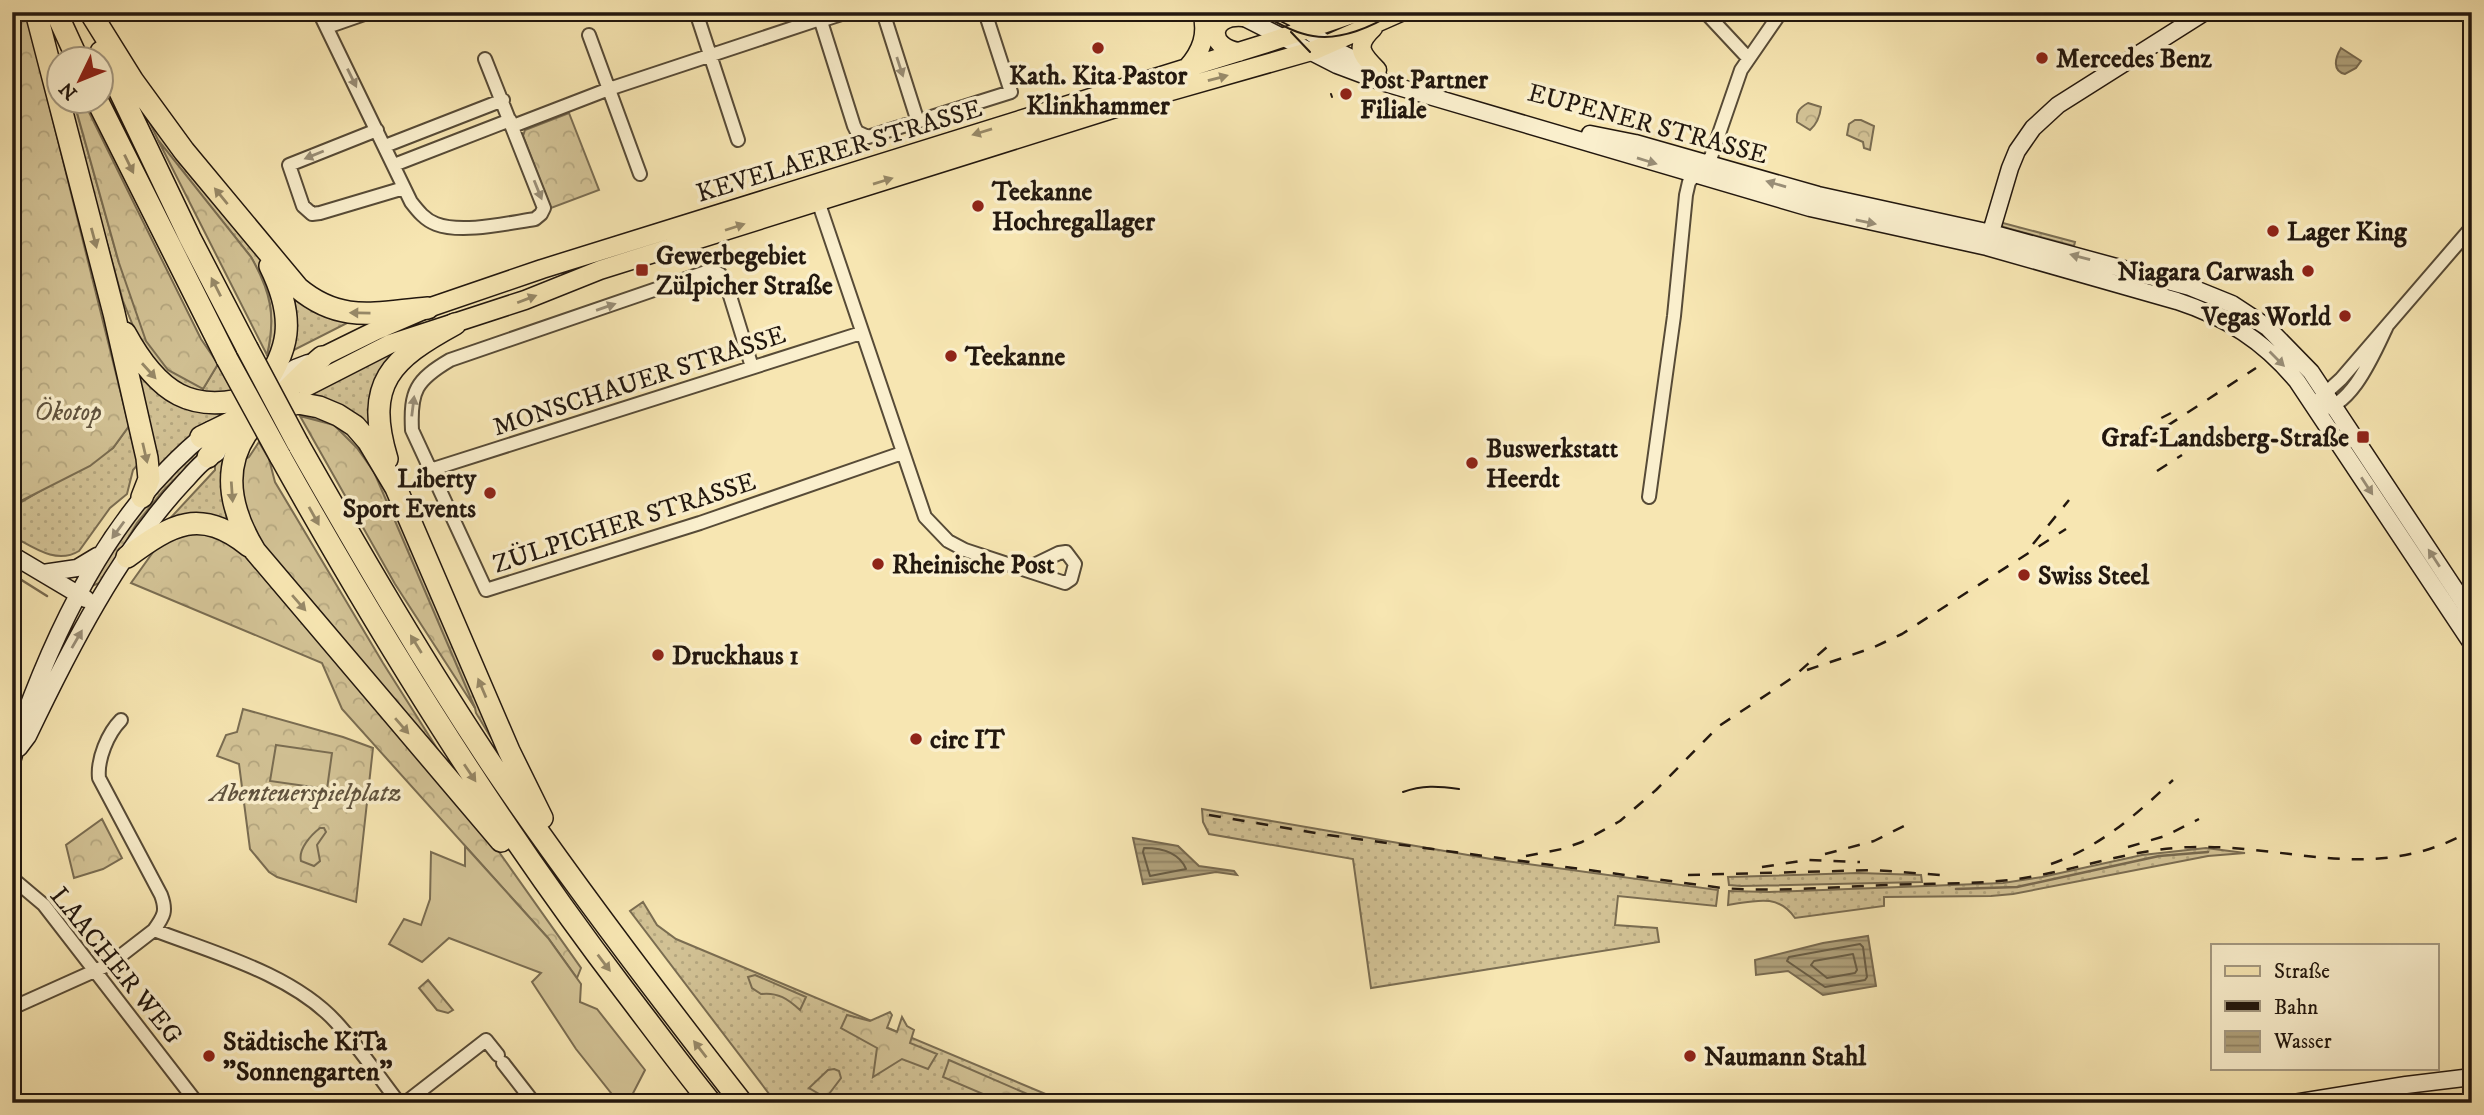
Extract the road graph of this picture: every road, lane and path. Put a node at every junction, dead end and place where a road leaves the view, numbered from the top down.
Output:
1 (36, 12) edge
2 (56, 12) edge
3 (82, 12) edge
4 (90, 12) edge
5 (319, 12) edge
6 (370, 12) edge
7 (696, 12) edge
8 (848, 12) edge
9 (883, 12) edge
10 (985, 12) edge
11 (1202, 12) edge
12 (1284, 12) edge
13 (1358, 12) edge
14 (1401, 12) edge
15 (1705, 12) edge
16 (1781, 12) edge
17 (2205, 12) edge
18 (1238, 15) edge
19 (819, 18) edge
20 (1328, 23) junction
21 (1374, 26) junction
22 (327, 27) junction
23 (1307, 29) junction
24 (589, 35) dead end
25 (1283, 37) junction
26 (1328, 45) junction
27 (72, 46) edge
28 (1239, 52) junction
29 (1310, 52) junction
30 (710, 56) junction
31 (1748, 58) junction
32 (485, 59) dead end
33 (1187, 68) junction
34 (1377, 70) junction
35 (610, 89) junction
36 (503, 100) junction
37 (105, 116) edge
38 (918, 122) junction
39 (512, 123) junction
40 (377, 130) junction
41 (738, 140) dead end
42 (385, 146) junction
43 (394, 165) junction
44 (1700, 169) junction
45 (640, 174) dead end
46 (404, 188) junction
47 (818, 201) junction
48 (2472, 226) edge
49 (1989, 240) junction
50 (257, 241) junction
51 (428, 308) junction
52 (114, 313) junction
53 (455, 324) junction
54 (861, 333) junction
55 (322, 357) junction
56 (752, 367) junction
57 (297, 388) junction
58 (2330, 399) junction
59 (263, 402) junction
60 (2316, 409) junction
61 (240, 418) junction
62 (201, 437) junction
63 (902, 453) junction
64 (208, 457) junction
65 (430, 470) junction
66 (396, 488) junction
67 (142, 497) junction
68 (1649, 497) dead end
69 (255, 551) junction
70 (103, 552) junction
71 (12, 555) edge
72 (127, 557) junction
73 (1026, 569) dead end
74 (43, 573) junction
75 (77, 593) junction
76 (97, 605) junction
77 (2472, 615) edge
78 (2471, 642) edge
79 (121, 720) dead end
80 (14, 757) edge
81 (12, 878) edge
82 (12, 884) edge
83 (26, 889) junction
84 (585, 896) junction
85 (563, 909) junction
86 (154, 930) junction
87 (96, 971) junction
88 (12, 1008) edge
89 (2472, 1077) edge
90 (197, 1103) edge
91 (400, 1103) edge
92 (405, 1103) edge
93 (534, 1103) edge
94 (711, 1103) edge
95 (742, 1103) edge
96 (2294, 1103) edge

1 -> 52 highway
2 - 27 highway
84 -> 3 highway, bridge
50 -> 4 highway
5 - 22 street
6 - 22 street
7 - 30 street
8 - 19 street
9 -> 38 street
10 - 38 street
11 - 33 main road
12 - 20 main road
12 - 23 main road, EUPENER STRASSE
13 - 20 main road, KEVELAERER STRASSE
14 - 21 main road, KEVELAERER STRASSE
15 - 31 street
16 - 31 street
17 - 49 main road
18 - 25 main road, EUPENER STRASSE
18 - 28 main road
19 - 30 street
19 - 38 street
20 - 23 main road, KEVELAERER STRASSE
21 - 26 main road, KEVELAERER STRASSE
21 - 34 main road
22 -> 40 street
23 - 25 main road, KEVELAERER STRASSE
23 - 26 main road, EUPENER STRASSE
24 - 35 street
25 - 28 main road, KEVELAERER STRASSE
25 - 29 main road, EUPENER STRASSE
26 - 29 main road, KEVELAERER STRASSE
26 - 34 main road, EUPENER STRASSE
28 - 33 main road, KEVELAERER STRASSE
29 -> 44 main road, EUPENER STRASSE
47 -> 29 main road, KEVELAERER STRASSE
30 - 35 street
30 - 41 street
31 - 44 street
32 - 36 street
33 -> 51 main road, KEVELAERER STRASSE
34 - 44 main road, EUPENER STRASSE
35 - 39 street
35 - 45 street
36 - 39 street
36 - 42 street
37 -> 85 highway, bridge
39 - 43 street
39 -> 46 street
40 - 42 street
40 -> 46 street
42 - 43 street
43 - 46 street
44 - 49 main road, EUPENER STRASSE
44 - 68 street, EUPENER STRASSE
53 -> 47 main road, KEVELAERER STRASSE
47 - 54 street
48 - 58 street
58 -> 49 main road
49 -> 60 main road
51 -> 50 highway
50 - 59 highway
51 - 55 main road, KEVELAERER STRASSE
52 -> 59 highway
52 -> 67 highway
53 - 57 main road, KEVELAERER STRASSE
53 - 66 highway
54 - 56 street, MONSCHAUER STRASSE
54 - 63 street
55 - 57 highway
55 - 59 main road
56 - 65 street, MONSCHAUER STRASSE
65 -> 56 street
57 - 59 highway
58 - 60 street
77 -> 58 main road
59 - 61 highway
59 - 62 main road
59 - 64 main road
59 - 66 highway
59 -> 69 highway
60 -> 78 main road
61 - 62 highway
61 - 64 highway
62 - 67 main road
63 - 65 street, ZÜLPICHER STRASSE
63 - 73 street
64 - 72 main road
84 -> 66 highway
67 -> 70 main road
69 - 72 highway
69 -> 85 highway
70 - 74 main road
70 - 75 main road
71 - 74 main road
72 - 76 main road
74 - 75 main road
75 - 76 main road
75 - 80 main road
80 -> 76 main road
79 - 86 street
81 - 83 street, LAACHER WEG
82 - 83 street, LAACHER WEG
83 - 87 street, LAACHER WEG
95 -> 84 highway
85 -> 94 highway
86 - 87 street
86 - 91 street
87 - 88 street
87 - 90 street, LAACHER WEG
89 - 96 main road
92 - 93 street

